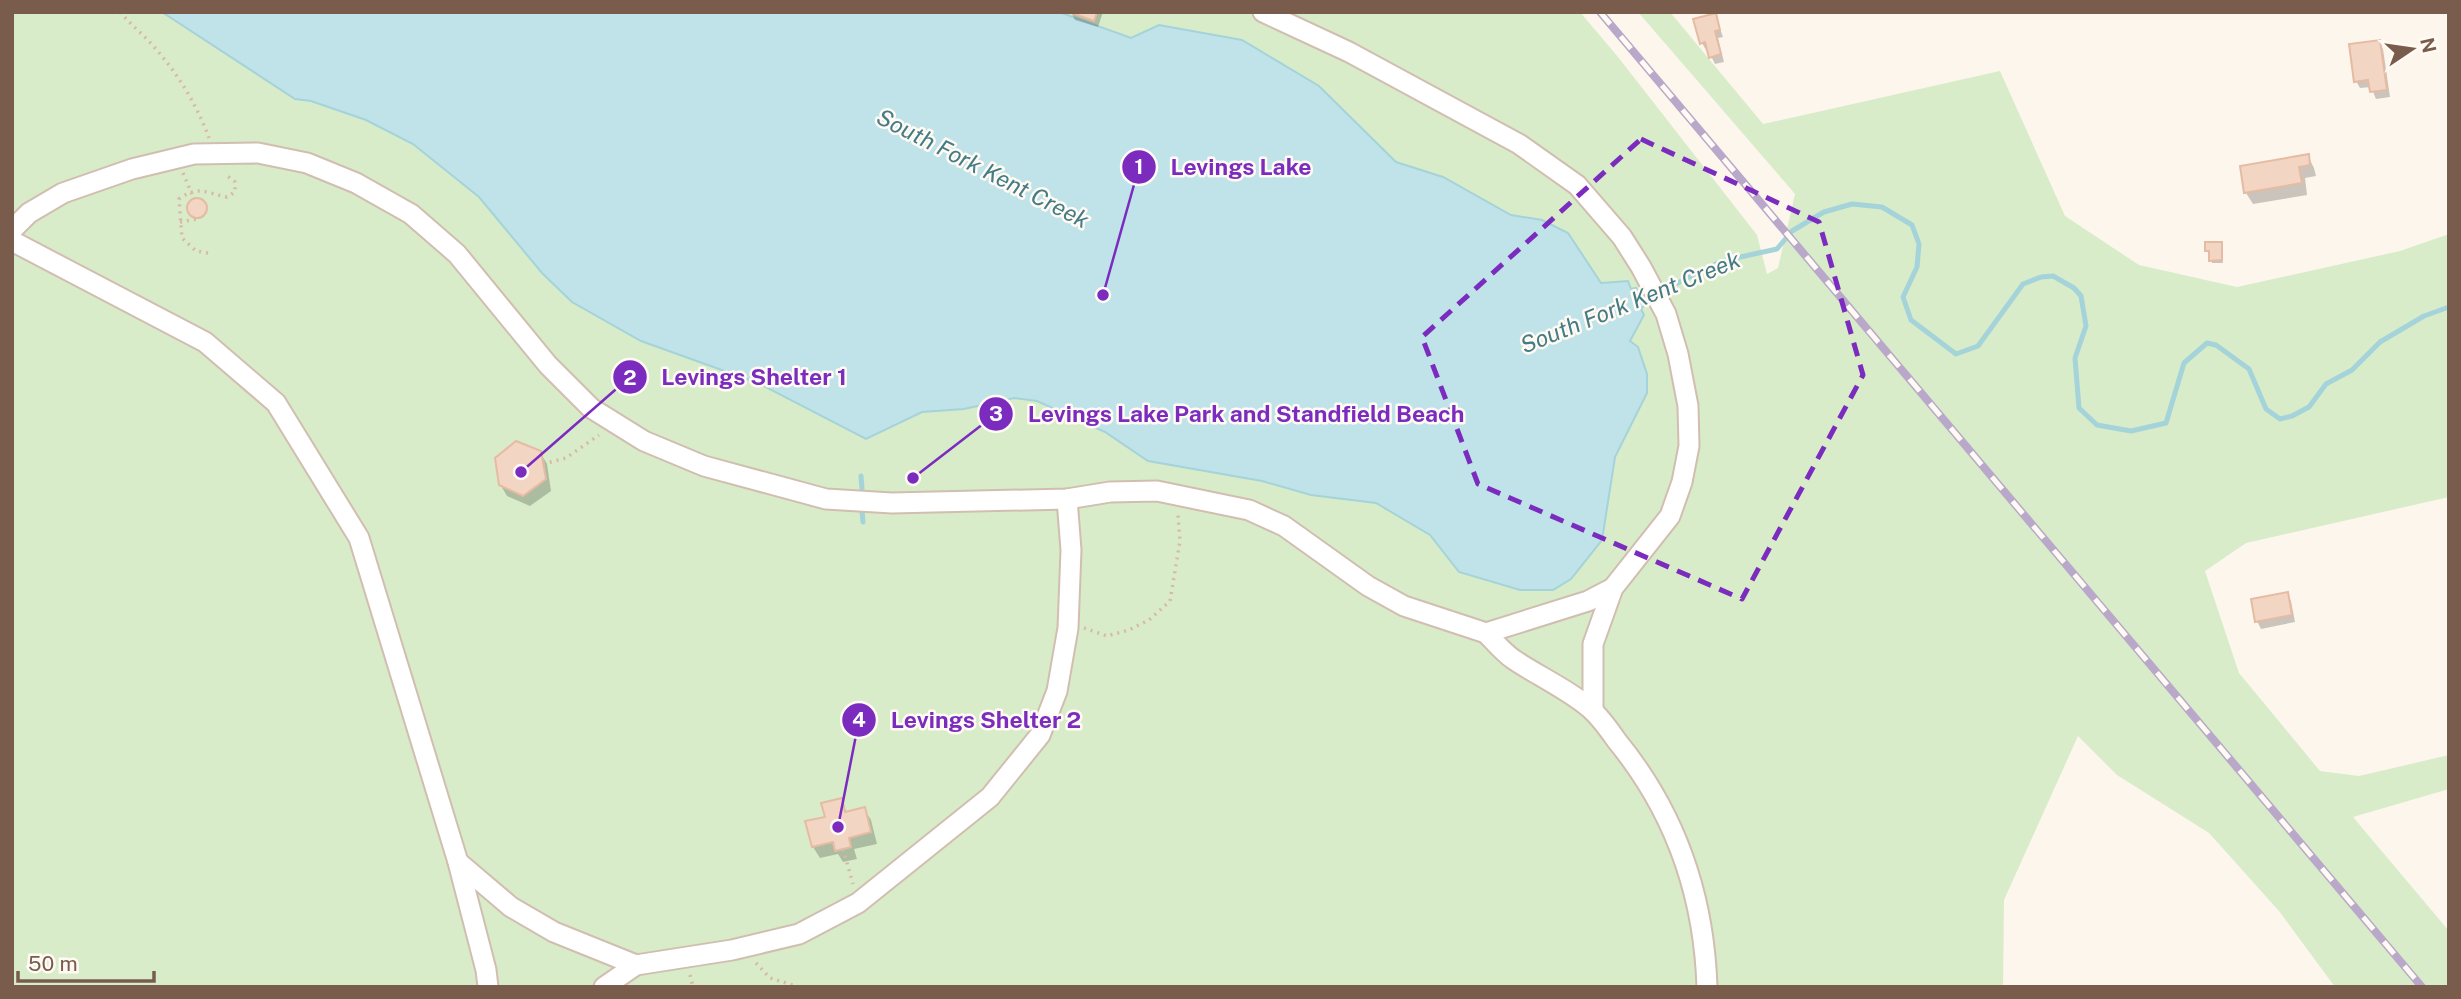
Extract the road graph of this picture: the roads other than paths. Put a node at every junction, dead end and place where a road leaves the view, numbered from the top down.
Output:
1 (1263, 12) edge
2 (12, 230) edge
3 (12, 241) edge
4 (1067, 499) junction
5 (1613, 588) junction
6 (1486, 633) junction
7 (1593, 710) junction
8 (458, 862) junction
9 (636, 965) junction
10 (488, 987) edge
11 (604, 987) edge
12 (1707, 987) edge

1 - 5 lane
2 - 4 lane
3 - 8 lane
4 - 6 lane
4 - 9 lane
5 - 6 lane
5 - 7 lane
6 - 7 lane
7 - 12 lane
8 - 9 lane
8 - 10 lane
9 - 11 lane

